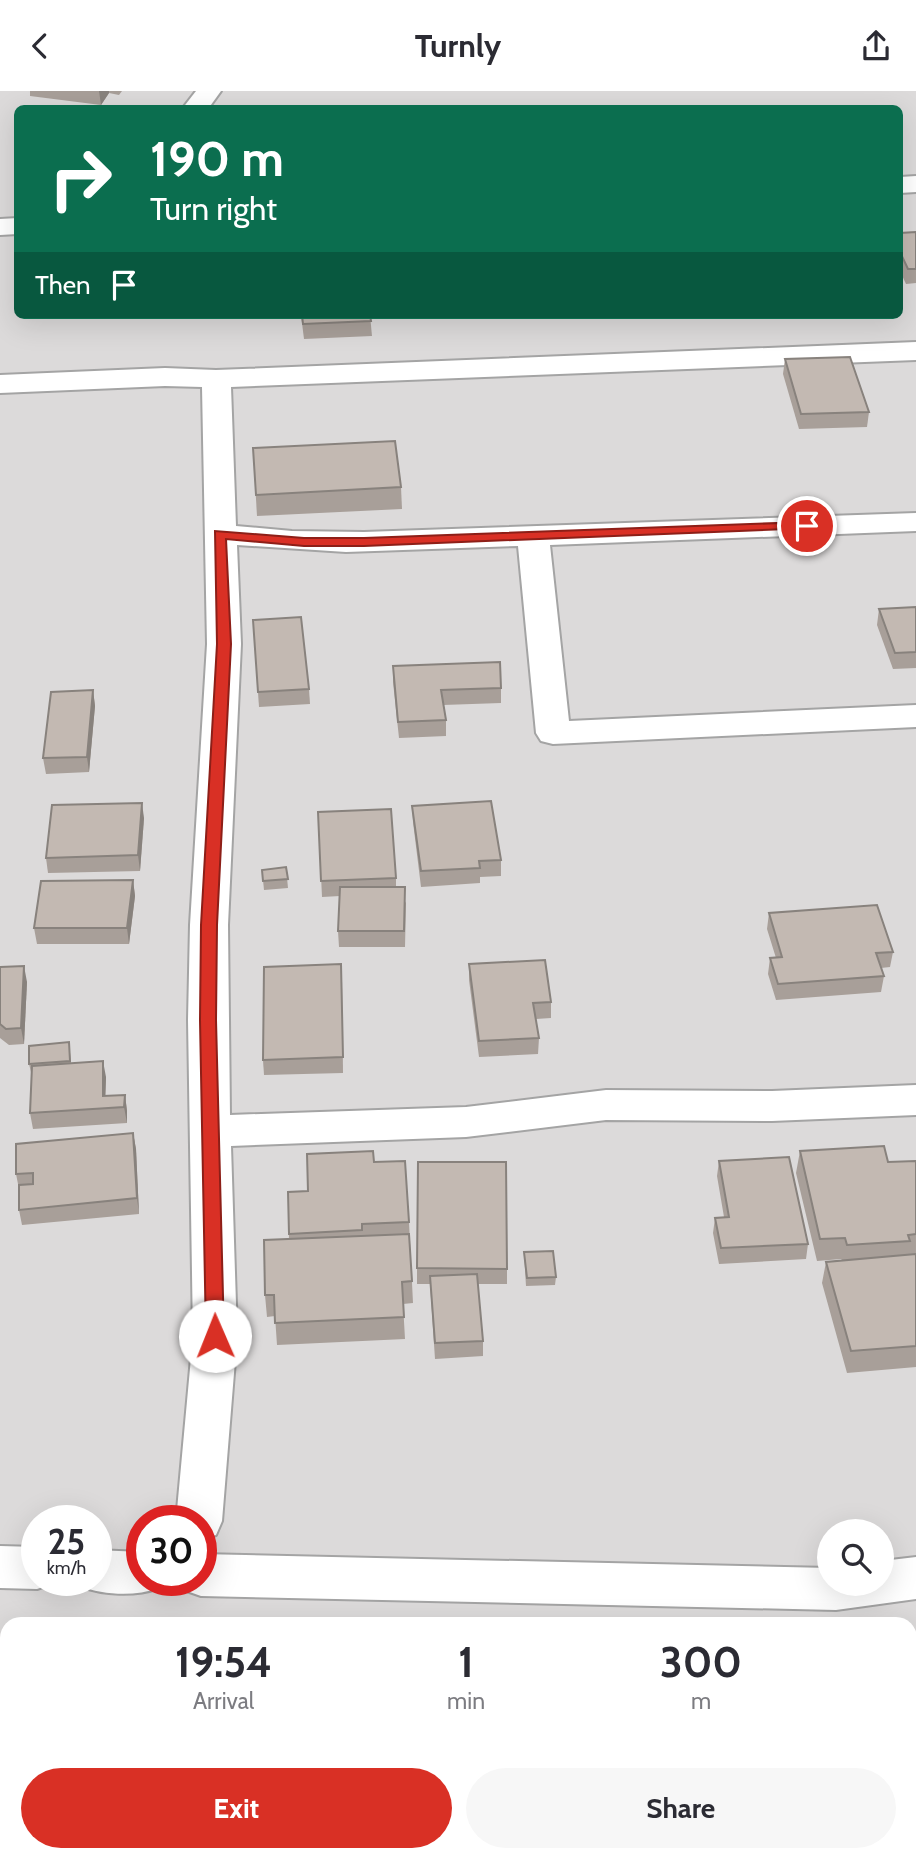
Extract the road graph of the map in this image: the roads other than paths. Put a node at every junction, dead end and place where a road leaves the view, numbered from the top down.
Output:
1 (209, 91) edge
2 (197, 105) edge
3 (916, 351) edge
4 (216, 379) junction
5 (0, 384) edge
6 (916, 522) edge
7 (220, 533) junction
8 (533, 535) junction
9 (916, 716) edge
10 (916, 1100) edge
11 (211, 1131) junction
12 (200, 1505) edge
13 (0, 1567) edge
14 (21, 1568) edge
15 (217, 1575) edge
16 (916, 1578) edge
17 (894, 1581) edge
18 (817, 1589) edge

1 - 2 street
3 - 4 street
4 - 5 street
4 - 7 street
6 - 8 street
7 - 8 street
7 - 11 street
8 - 9 street
10 - 11 street
11 - 12 street
13 - 14 street
15 - 18 street
16 - 17 street

